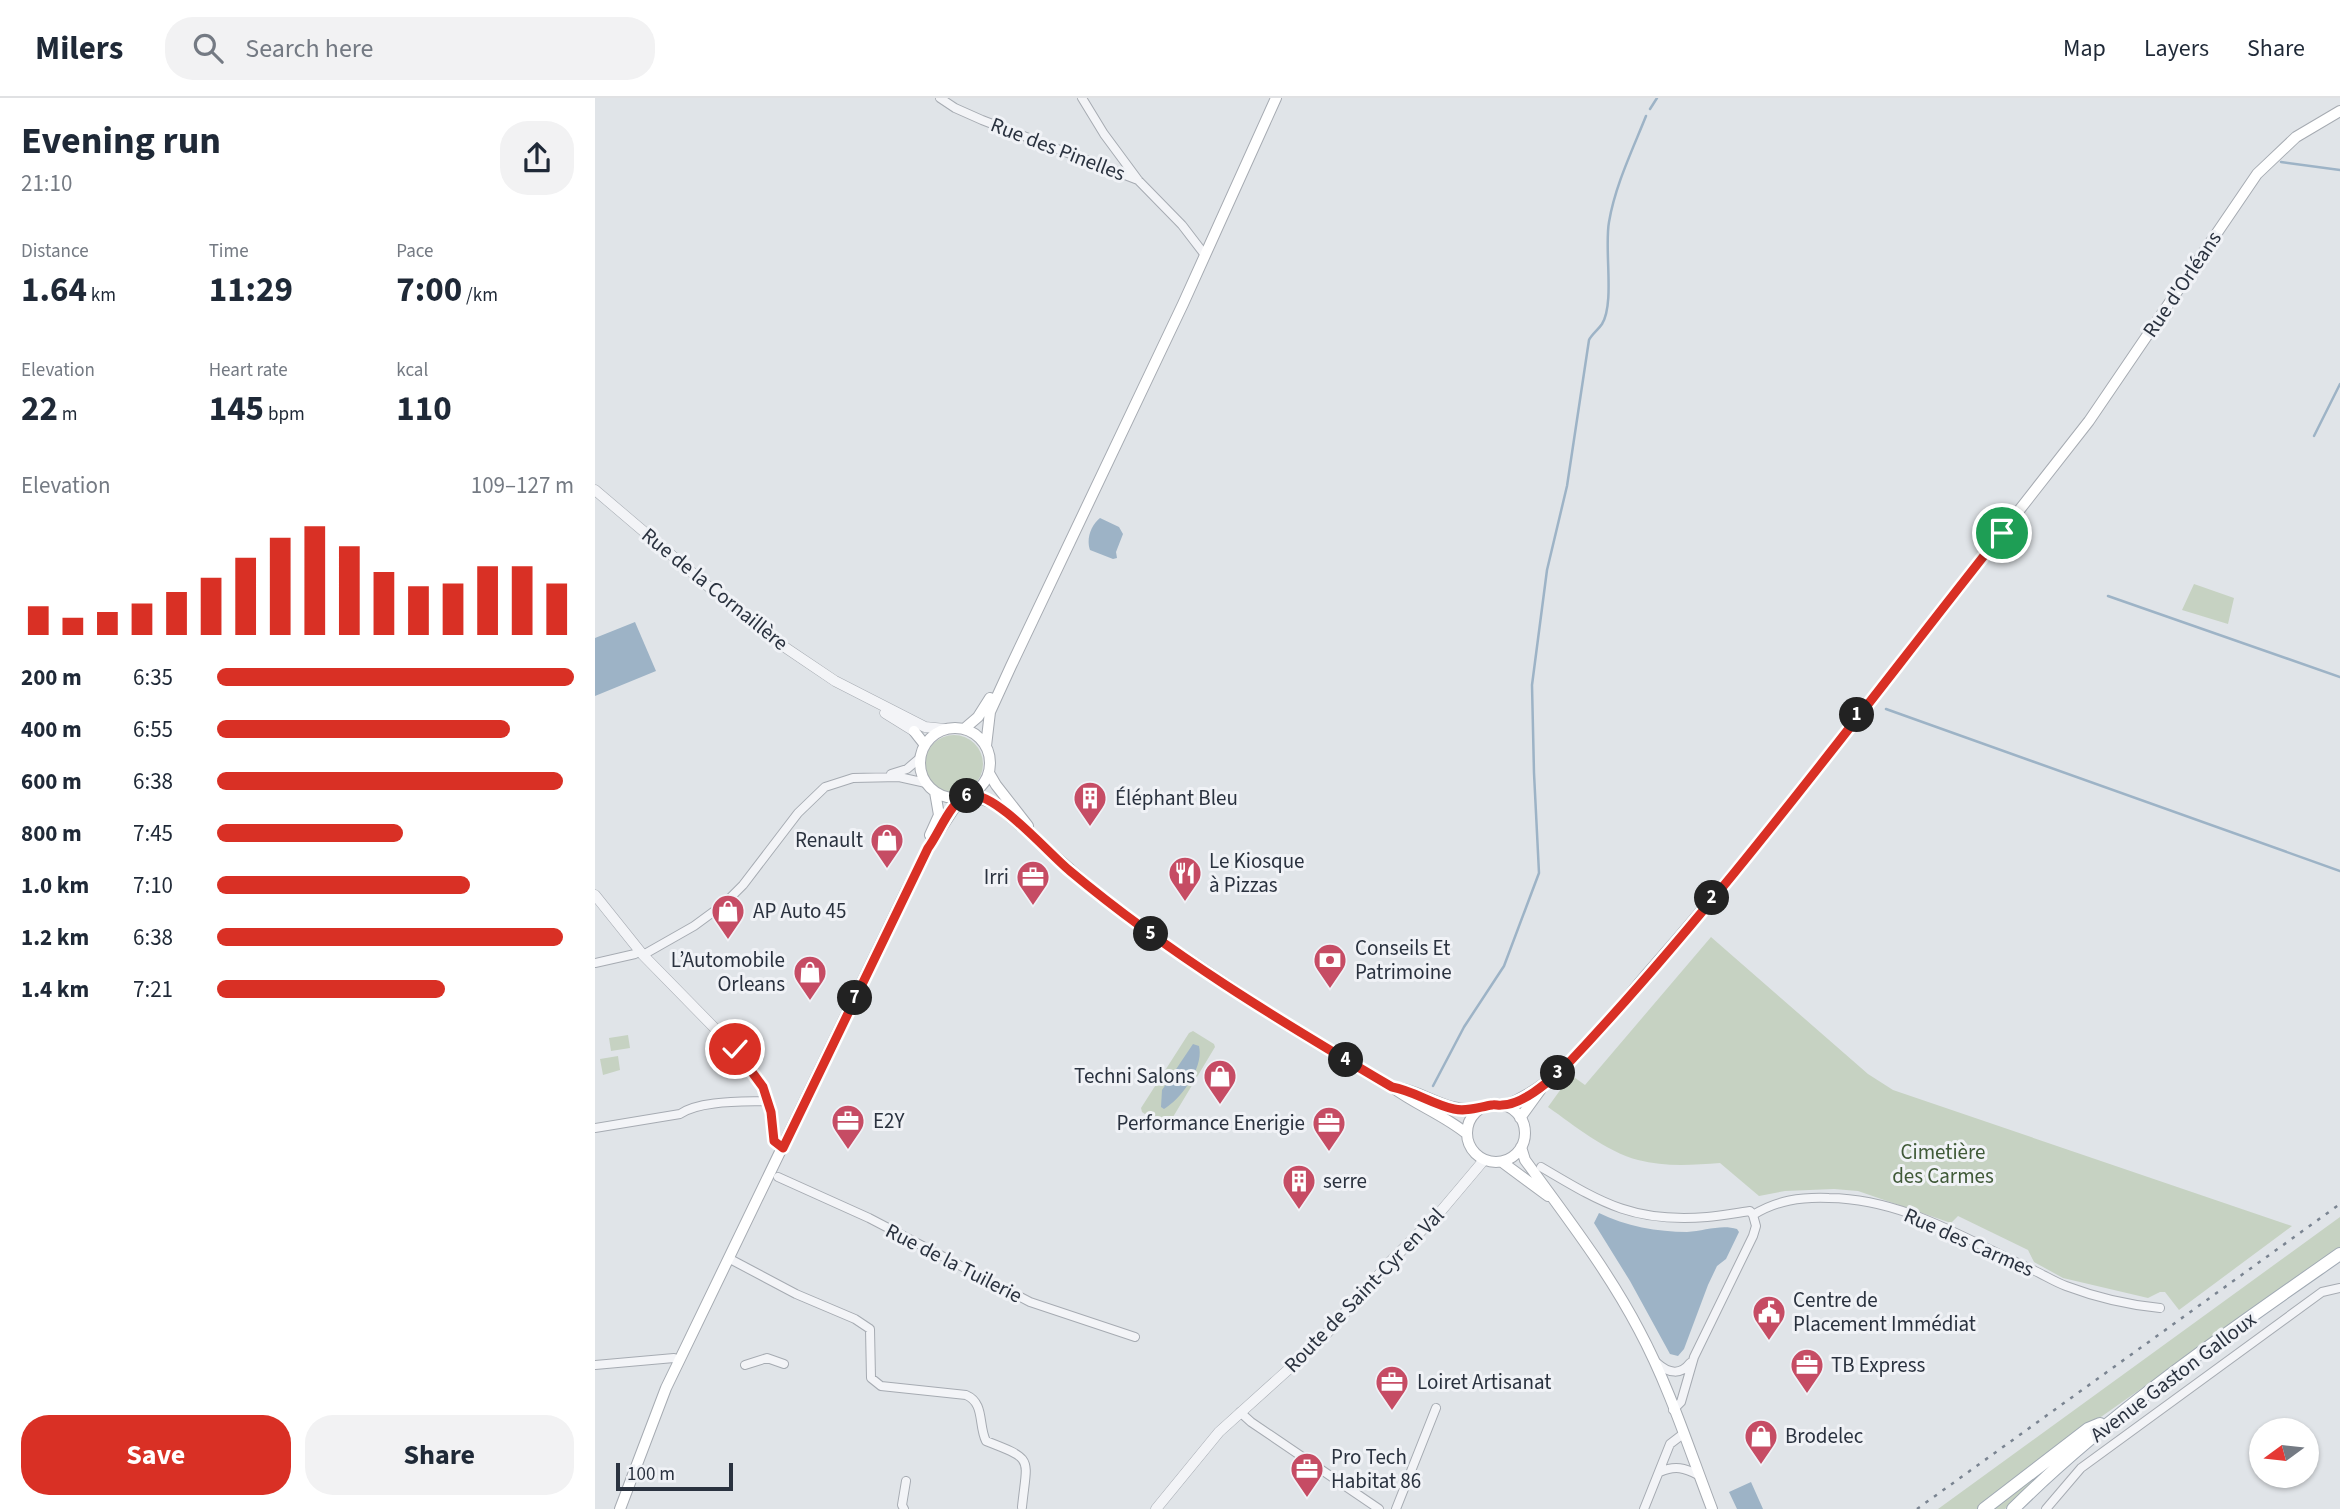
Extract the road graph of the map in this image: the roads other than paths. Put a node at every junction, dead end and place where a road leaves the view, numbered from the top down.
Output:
1 (940, 98) edge
2 (1082, 98) edge
3 (1276, 98) edge
4 (2340, 111) edge
5 (1138, 180) junction
6 (1205, 255) junction
7 (595, 490) edge
8 (1011, 666) junction
9 (840, 683) junction
10 (945, 729) junction
11 (964, 729) junction
12 (913, 731) joint
13 (925, 745) junction
14 (986, 746) junction
15 (921, 757) junction
16 (989, 773) junction
17 (874, 778) junction
18 (926, 783) junction
19 (935, 792) junction
20 (966, 796) junction
21 (1037, 839) junction
22 (928, 848) junction
23 (595, 895) edge
24 (641, 953) junction
25 (595, 963) edge
26 (1544, 1085) junction
27 (1392, 1087) junction
28 (768, 1101) junction
29 (1504, 1106) junction
30 (1483, 1107) junction
31 (1521, 1118) junction
32 (595, 1128) edge
33 (1467, 1134) junction
34 (1521, 1147) junction
35 (783, 1148) junction
36 (1484, 1160) junction
37 (1503, 1162) junction
38 (1541, 1167) dead end
39 (778, 1177) dead end
40 (1553, 1200) junction
41 (1753, 1215) junction
42 (2340, 1254) edge
43 (730, 1259) junction
44 (2340, 1288) edge
45 (2159, 1308) dead end
46 (1135, 1337) dead end
47 (1694, 1357) junction
48 (680, 1360) junction
49 (1653, 1360) junction
50 (784, 1364) dead end
51 (595, 1366) edge
52 (745, 1366) dead end
53 (1436, 1408) dead end
54 (1673, 1409) junction
55 (1240, 1412) junction
56 (2120, 1415) junction
57 (1683, 1434) junction
58 (1660, 1472) junction
59 (1698, 1475) junction
60 (906, 1481) dead end
61 (1021, 1507) edge
62 (620, 1509) edge
63 (904, 1509) edge
64 (1156, 1509) edge
65 (1379, 1509) edge
66 (1396, 1509) edge
67 (1644, 1509) edge
68 (1712, 1509) edge
69 (1984, 1509) edge
70 (2013, 1509) edge
71 (2046, 1509) edge

1 - 5 street, Rue des Pinelles
2 - 5 street
3 - 6 main road
4 - 26 main road, Rue d'Orléans
5 - 6 street
6 - 8 main road
7 - 9 street, Rue de la Cornaillère
8 - 11 main road
8 - 14 main road
9 - 10 street, Rue de la Cornaillère
9 - 12 street, Rue de la Cornaillère
10 - 11 main road
10 - 13 main road
11 - 14 main road
12 - 13 main road, Rue de la Cornaillère
13 - 15 main road
14 - 16 main road
15 - 17 street
15 - 18 main road
16 - 20 main road
16 - 21 main road
17 - 18 street
17 - 24 street
18 - 19 main road
19 - 20 main road
19 - 22 main road
20 - 21 main road
20 - 22 main road
21 - 27 main road
22 - 35 main road
23 - 24 street
24 - 25 street
24 - 28 street
26 - 29 main road
26 - 31 main road
27 - 30 main road
27 - 33 main road
28 - 32 street
28 - 35 street
29 - 30 main road
29 - 31 main road
30 - 33 main road
31 - 34 main road
33 - 36 main road
34 - 37 main road
34 - 40 main road
35 - 43 main road
36 - 37 main road
36 - 55 street, Route de Saint-Cyr en Val
37 - 40 main road
38 - 41 street, Rue des Carmes
39 - 46 street, Rue de la Tuilerie
40 - 49 main road
41 - 45 street, Rue des Carmes
41 - 47 street
42 - 56 main road, Avenue Gaston Galloux
43 - 48 main road
43 - 61 street
44 - 71 street
47 - 49 street
47 - 54 street
48 - 51 street
48 - 62 main road
49 - 54 main road
50 - 52 street
53 - 66 street
54 - 57 main road
55 - 64 street, Route de Saint-Cyr en Val
55 - 65 street
56 - 69 main road
56 - 70 main road, Avenue Gaston Galloux
57 - 58 street
57 - 59 main road
58 - 59 street
58 - 67 street
59 - 68 main road
60 - 63 street

